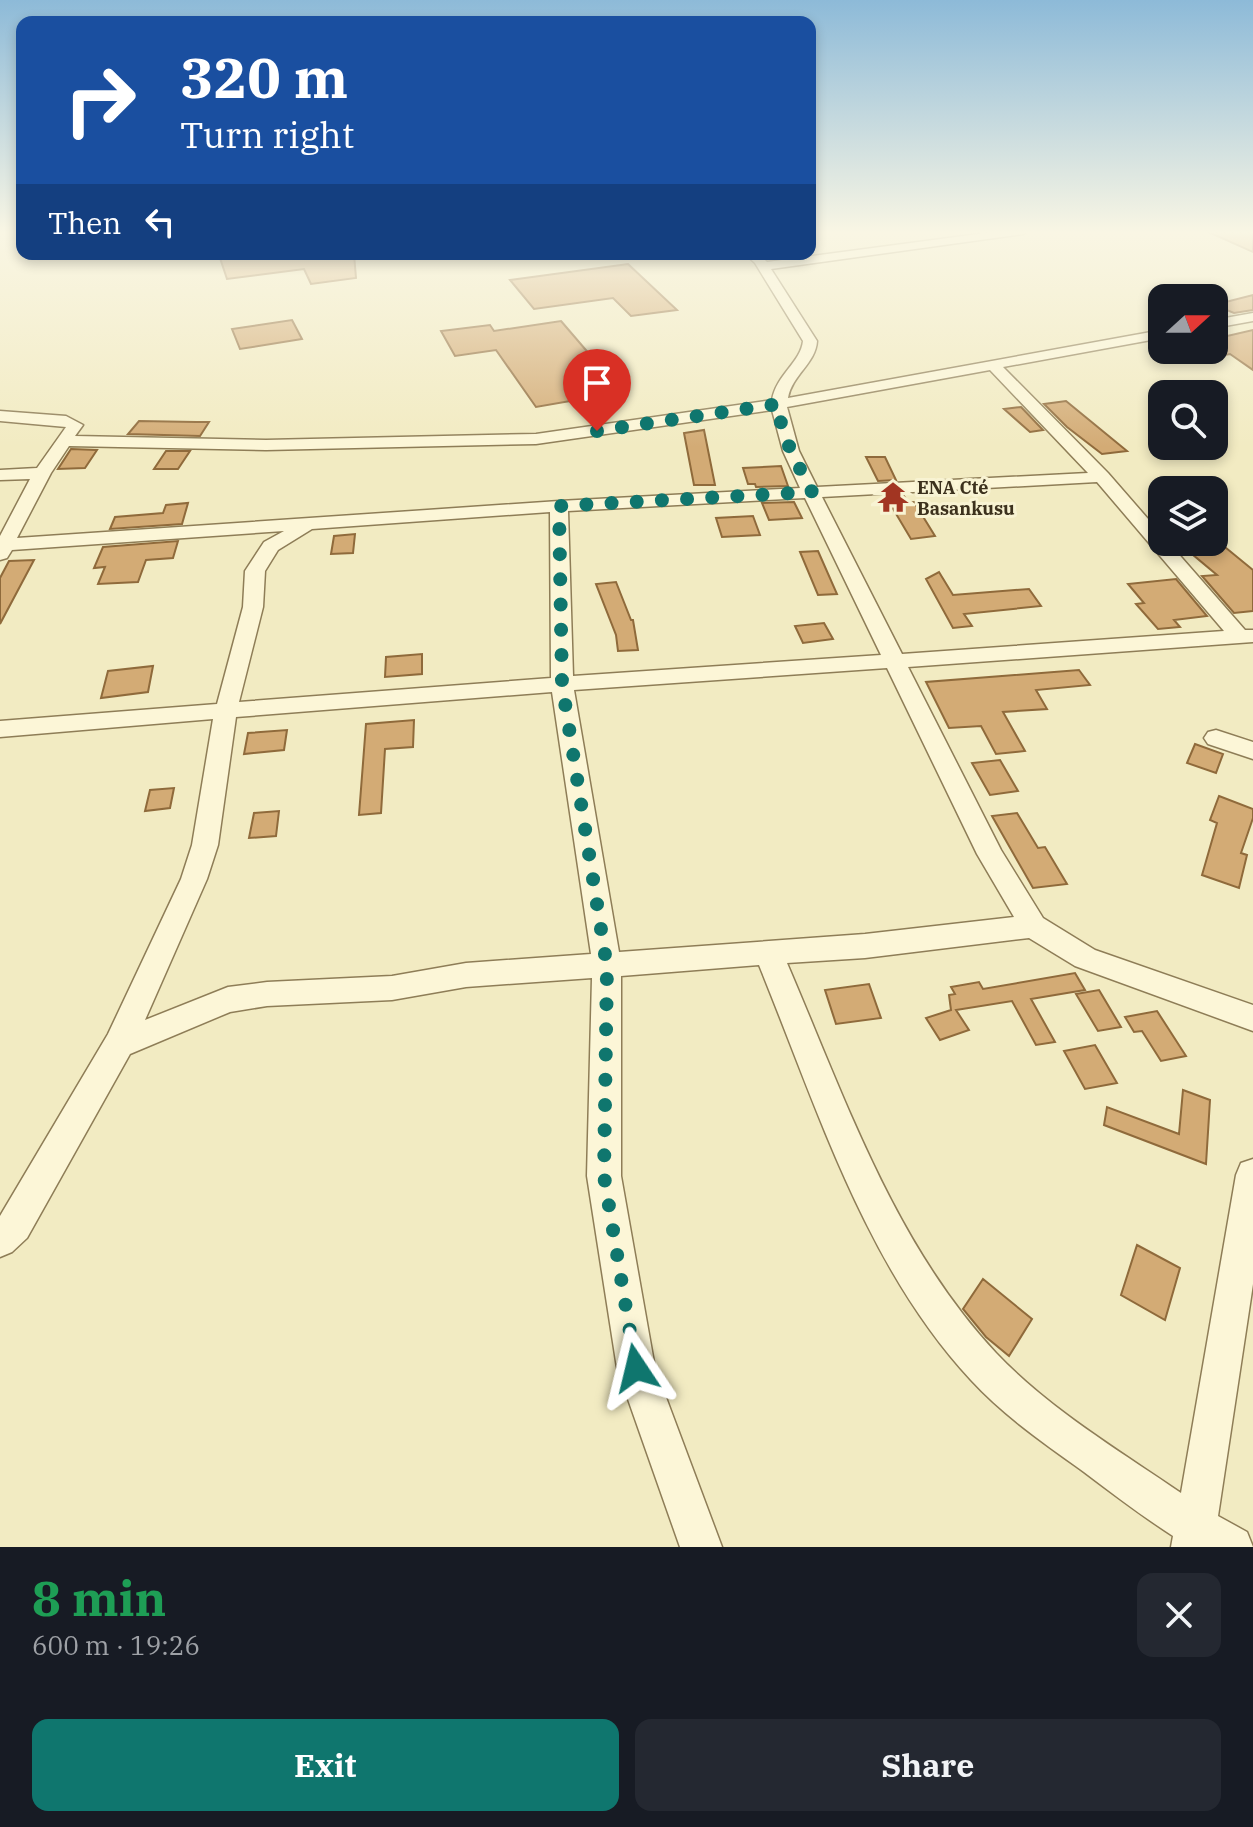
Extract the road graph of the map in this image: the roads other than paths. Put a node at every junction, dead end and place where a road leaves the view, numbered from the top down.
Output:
1 (785, 303) edge
2 (1253, 317) edge
3 (1228, 321) edge
4 (1148, 337) edge
5 (993, 365) junction
6 (778, 404) junction
7 (0, 416) edge
8 (65, 441) junction
9 (42, 473) junction
10 (0, 475) edge
11 (1102, 477) junction
12 (812, 492) junction
13 (559, 506) junction
14 (314, 522) junction
15 (2, 548) edge
16 (1247, 636) edge
17 (892, 661) junction
18 (562, 684) junction
19 (226, 711) junction
20 (0, 729) edge
21 (1216, 738) dead end
22 (1253, 751) edge
23 (1033, 926) junction
24 (768, 952) junction
25 (607, 967) junction
26 (1253, 1018) edge
27 (119, 1044) junction
28 (1253, 1175) edge
29 (0, 1240) edge
30 (1193, 1538) edge
31 (701, 1547) edge
32 (1232, 1547) edge

1 - 6 street
2 - 3 street
4 - 5 street
5 - 6 street
5 - 11 street
6 - 8 street
6 - 12 street
7 - 8 street
8 - 9 street
9 - 10 street
9 - 15 street
11 - 12 street
11 - 16 street
12 - 13 street
12 - 17 street
13 - 14 street
13 - 18 street
14 - 15 street
14 - 19 street
16 - 17 street
17 - 18 street
17 - 23 street
18 - 19 street
18 - 25 street
19 - 20 street
19 - 27 street
21 - 22 street
23 - 24 street
23 - 26 street
24 - 25 street
24 - 30 street
25 - 27 street
25 - 31 street
27 - 29 street
28 - 30 street
30 - 32 street

